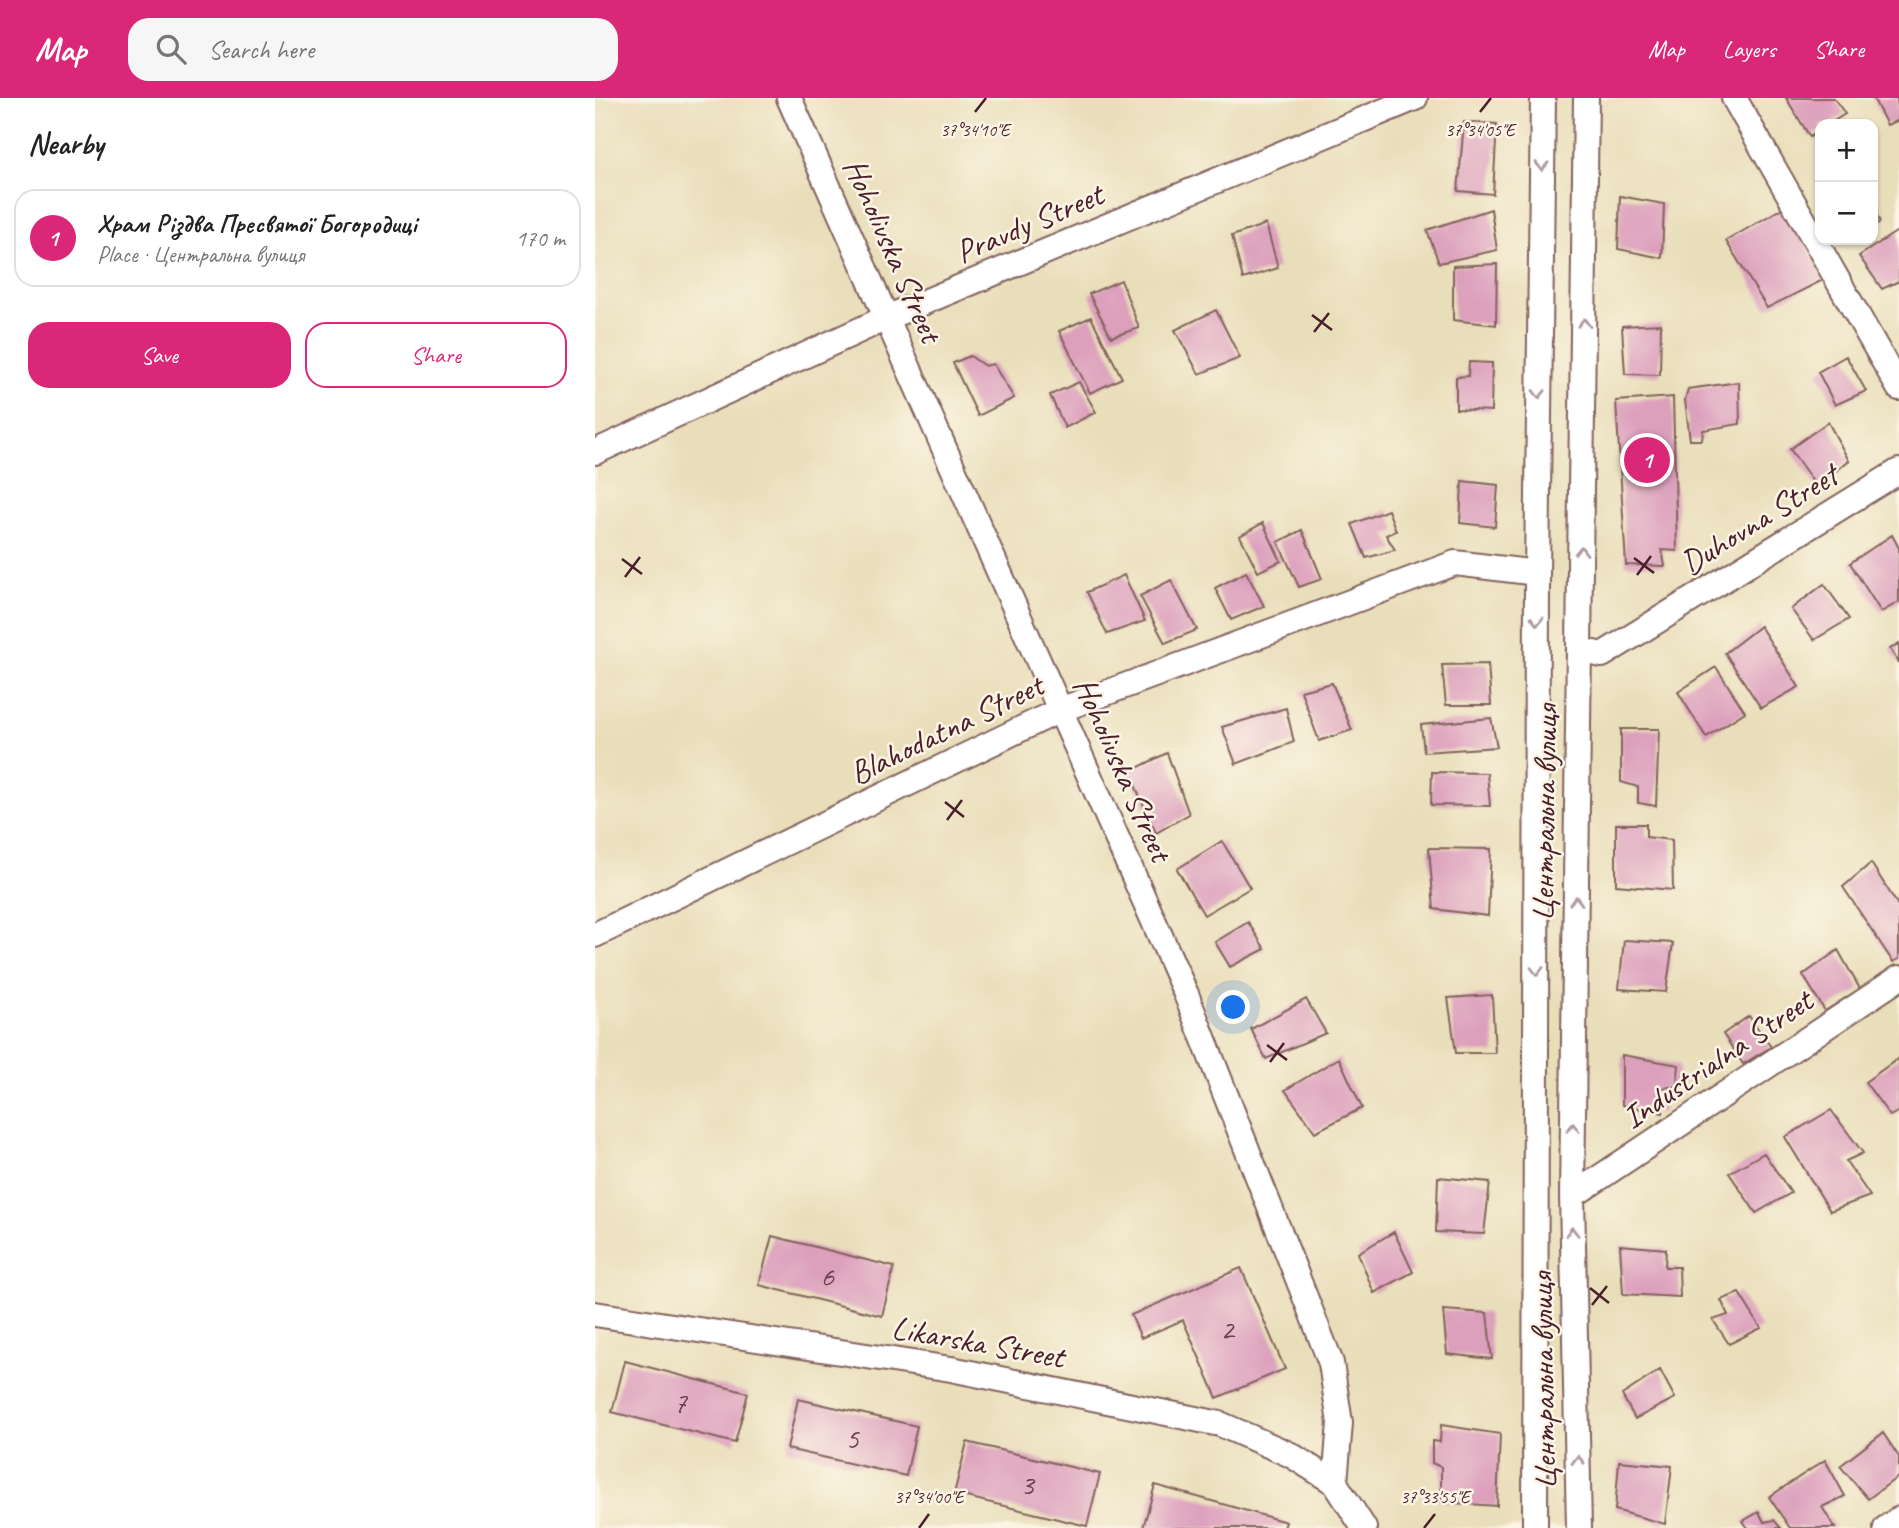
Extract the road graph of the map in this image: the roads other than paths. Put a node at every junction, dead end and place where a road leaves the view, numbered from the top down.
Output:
1 (789, 98) edge
2 (1415, 98) edge
3 (1543, 98) edge
4 (1586, 98) edge
5 (1734, 98) edge
6 (886, 318) junction
7 (1899, 388) edge
8 (595, 452) edge
9 (1899, 471) edge
10 (1537, 573) junction
11 (1580, 650) junction
12 (1060, 710) junction
13 (595, 935) edge
14 (1899, 978) edge
15 (1571, 1196) junction
16 (595, 1314) edge
17 (1335, 1483) junction
18 (1899, 1519) edge
19 (1364, 1528) edge
20 (1535, 1528) edge
21 (1579, 1528) edge
22 (1886, 1528) edge

1 - 6 street, Hoholivska Street
2 - 6 street, Pravdy Street
3 -> 10 street, Центральна вулиця
11 -> 4 street, Центральна вулиця
5 - 7 street
6 - 8 street, Pravdy Street
6 - 12 street, Hoholivska Street
9 - 11 street, Duhovna Street
10 - 12 street, Blahodatna Street
10 -> 20 street, Центральна вулиця
15 -> 11 street, Центральна вулиця
12 - 13 street, Blahodatna Street
12 - 17 street, Hoholivska Street
14 - 15 street, Industrialna Street
21 -> 15 street, Центральна вулиця
16 - 17 street, Likarska Street
17 - 19 street
18 - 22 street

